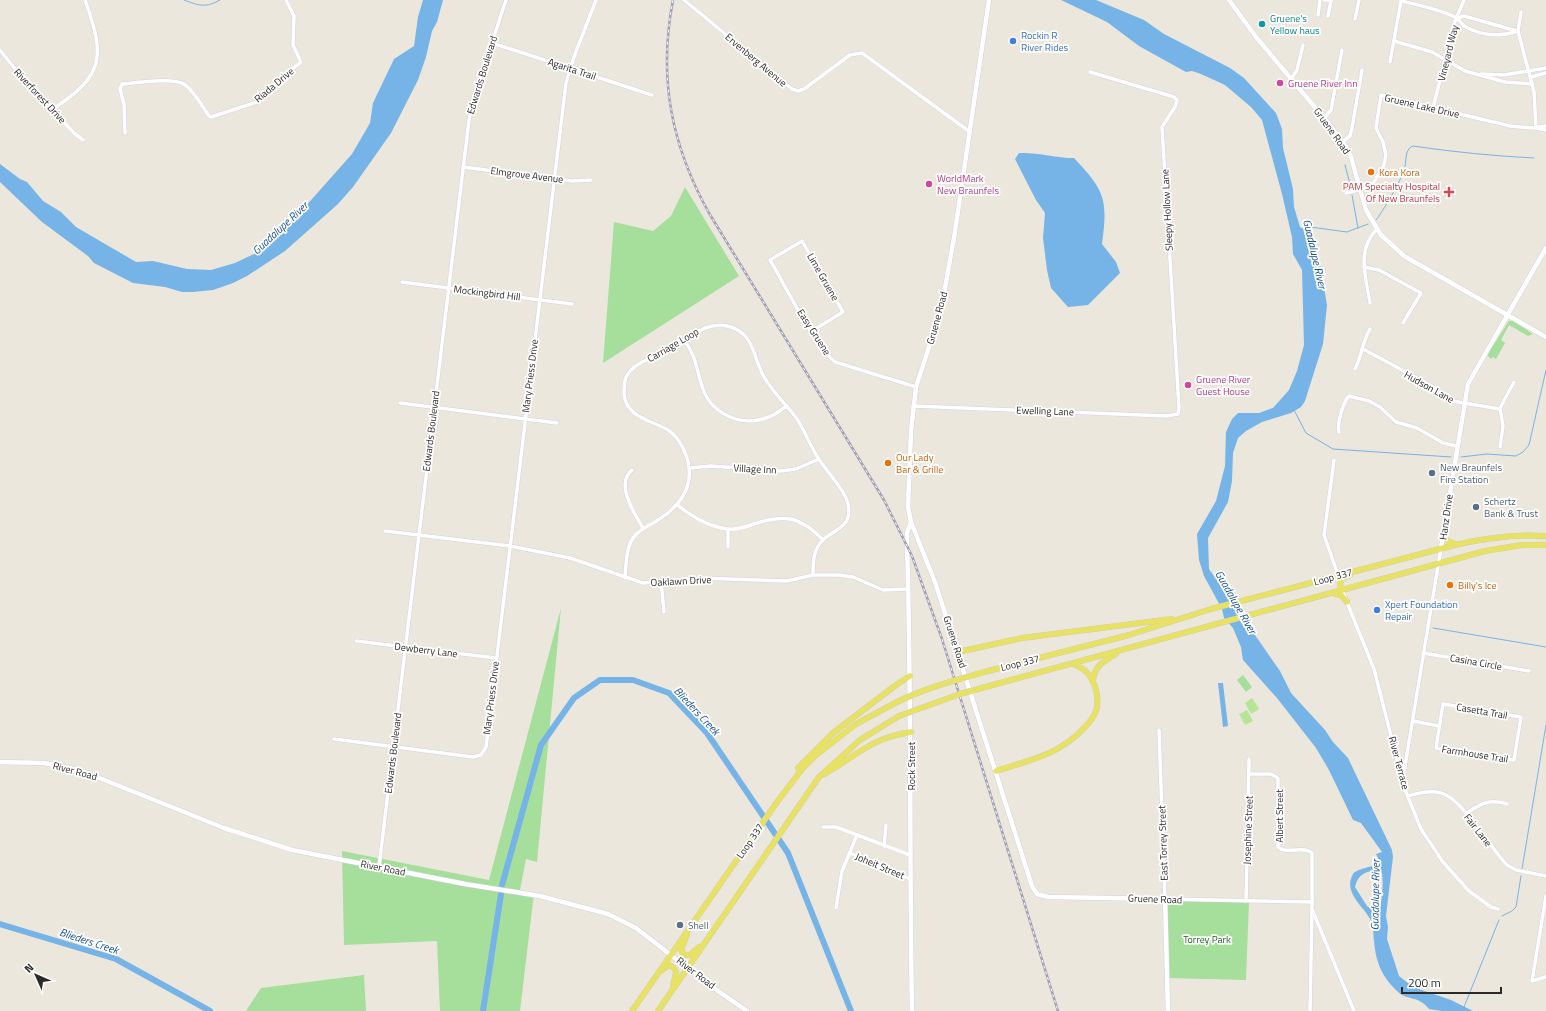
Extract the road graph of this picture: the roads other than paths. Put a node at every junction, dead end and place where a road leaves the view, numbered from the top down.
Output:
1 (85, 0) edge
2 (286, 0) edge
3 (506, 0) edge
4 (596, 0) edge
5 (684, 0) edge
6 (989, 0) edge
7 (1228, 0) edge
8 (1320, 0) edge
9 (1324, 0) edge
10 (1331, 0) edge
11 (1359, 0) edge
12 (1464, 0) edge
13 (1521, 12) dead end
14 (1318, 15) dead end
15 (1328, 16) dead end
16 (1457, 18) junction
17 (1355, 19) dead end
18 (1518, 31) junction
19 (1394, 41) junction
20 (492, 43) junction
21 (1304, 45) dead end
22 (0, 50) edge
23 (1342, 50) dead end
24 (1445, 61) junction
25 (1390, 62) dead end
26 (1546, 68) edge
27 (570, 69) junction
28 (1362, 70) dead end
29 (1090, 72) dead end
30 (1529, 72) junction
31 (1474, 73) junction
32 (1546, 73) edge
33 (1531, 77) junction
34 (1291, 79) junction
35 (1533, 84) junction
36 (652, 95) dead end
37 (1433, 108) junction
38 (53, 109) junction
39 (1324, 118) junction
40 (1546, 126) edge
41 (1536, 128) junction
42 (1546, 130) edge
43 (970, 132) junction
44 (125, 133) dead end
45 (83, 140) dead end
46 (1342, 142) junction
47 (464, 167) junction
48 (555, 179) junction
49 (592, 180) dead end
50 (1359, 191) junction
51 (1346, 194) dead end
52 (1377, 229) junction
53 (802, 241) joint
54 (1546, 248) edge
55 (1364, 267) junction
56 (402, 282) dead end
57 (448, 288) junction
58 (540, 300) junction
59 (1370, 303) dead end
60 (572, 304) dead end
61 (1508, 315) junction
62 (1403, 323) dead end
63 (1370, 329) dead end
64 (812, 331) junction
65 (1546, 337) edge
66 (684, 340) junction
67 (1363, 349) junction
68 (1355, 369) dead end
69 (1514, 382) dead end
70 (916, 386) junction
71 (400, 403) dead end
72 (1464, 404) junction
73 (787, 406) junction
74 (913, 406) junction
75 (434, 407) junction
76 (1500, 409) junction
77 (1176, 415) joint
78 (525, 419) junction
79 (557, 423) dead end
80 (1339, 432) dead end
81 (1457, 446) junction
82 (1500, 447) dead end
83 (819, 459) junction
84 (1334, 460) dead end
85 (690, 468) junction
86 (632, 470) dead end
87 (677, 505) junction
88 (911, 522) junction
89 (643, 528) junction
90 (728, 529) junction
91 (385, 531) dead end
92 (420, 535) junction
93 (1443, 536) junction
94 (1546, 536) edge
95 (823, 540) junction
96 (1455, 544) junction
97 (1546, 545) edge
98 (510, 546) junction
99 (728, 547) dead end
100 (1441, 548) junction
101 (1380, 565) junction
102 (1437, 565) junction
103 (813, 575) junction
104 (1338, 575) junction
105 (625, 578) junction
106 (662, 581) junction
107 (1351, 588) junction
108 (908, 589) junction
109 (1342, 590) junction
110 (1304, 600) junction
111 (1347, 602) junction
112 (664, 612) dead end
113 (1186, 617) junction
114 (356, 641) dead end
115 (406, 647) junction
116 (1121, 650) junction
117 (958, 652) junction
118 (1423, 653) junction
119 (496, 658) junction
120 (1072, 664) junction
121 (1529, 671) dead end
122 (910, 676) junction
123 (1093, 681) junction
124 (1413, 721) junction
125 (1439, 726) junction
126 (1159, 730) dead end
127 (911, 732) junction
128 (334, 739) dead end
129 (394, 746) junction
130 (1250, 759) dead end
131 (1514, 760) joint
132 (0, 762) edge
133 (996, 771) junction
134 (1249, 774) junction
135 (819, 777) junction
136 (1403, 781) junction
137 (1408, 796) junction
138 (777, 802) junction
139 (1507, 804) dead end
140 (1466, 814) junction
141 (886, 825) dead end
142 (823, 826) dead end
143 (857, 835) junction
144 (884, 846) junction
145 (850, 853) junction
146 (910, 855) junction
147 (379, 867) junction
148 (1546, 876) edge
149 (910, 878) junction
150 (1546, 896) edge
151 (1165, 899) junction
152 (1246, 901) junction
153 (1312, 902) junction
154 (836, 908) dead end
155 (1312, 909) junction
156 (1498, 909) dead end
157 (690, 926) junction
158 (710, 935) junction
159 (671, 954) junction
160 (688, 967) junction
161 (658, 974) junction
162 (1546, 977) edge
163 (672, 990) junction
164 (632, 1011) edge
165 (658, 1011) edge
166 (747, 1011) edge
167 (912, 1011) edge
168 (1168, 1011) edge
169 (1310, 1011) edge
170 (1354, 1011) edge

1 - 38 street
2 - 44 street, Riada Drive
3 - 20 street, Edwards Boulevard
4 - 27 street, Mary Priess Drive
5 - 43 street, Ervenberg Avenue
6 - 43 street, Gruene Road
7 - 34 street, Gruene Road
8 - 14 street
9 - 10 street
10 - 15 street
11 - 17 street
12 - 16 street, Vineyard Way
13 - 18 street
16 - 18 street
16 - 18 street
16 - 19 street
16 - 24 street, Vineyard Way
18 - 30 street
19 - 24 street
19 - 25 street
20 - 27 street, Agarita Trail
20 - 47 street, Edwards Boulevard
21 - 34 street
22 - 38 street, Riverforest Drive
23 - 39 street
24 - 31 street
24 - 37 street, Vineyard Way
26 - 30 street
27 - 36 street, Agarita Trail
27 - 48 street, Mary Priess Drive
28 - 46 street
29 - 77 street, Sleepy Hollow Lane
30 - 31 street
30 - 33 street
31 - 35 street
32 - 33 street
33 - 35 street
34 - 39 street, Gruene Road
35 - 41 street
37 - 41 street, Gruene Lake Drive
37 - 50 street, Gruene Lake Drive
38 - 45 street, Riverforest Drive
39 - 46 street, Gruene Road
40 - 41 street, Gruene Lake Drive
41 - 42 street, Gruene Lake Drive
43 - 70 street, Gruene Road
46 - 50 street, Gruene Road
47 - 48 street, Elmgrove Avenue
47 - 57 street, Edwards Boulevard
48 - 49 street, Elmgrove Avenue
48 - 58 street, Mary Priess Drive
50 - 51 street, Gruene Lake Drive
50 - 52 street, Gruene Road
52 - 55 street
52 - 61 street, Gruene Road
53 - 64 street, Lime Gruene
53 - 64 street, Easy Gruene
54 - 61 street, Hanz Drive
55 - 59 street
55 - 62 street
56 - 57 street, Mockingbird Hill
57 - 58 street, Mockingbird Hill
57 - 75 street, Edwards Boulevard
58 - 60 street, Mockingbird Hill
58 - 78 street, Mary Priess Drive
61 - 65 street, Gruene Road
61 - 72 street, Hanz Drive
63 - 67 street
64 - 70 street, Easy Gruene
66 - 73 street, Carriage Loop
66 - 73 street
66 - 85 street, Carriage Loop
67 - 68 street
67 - 72 street, Hudson Lane
69 - 76 street
70 - 74 street, Gruene Road
71 - 75 street
72 - 76 street, Hudson Lane
72 - 81 street, Hanz Drive
73 - 83 street, Carriage Loop
74 - 77 street, Ewelling Lane
74 - 88 street, Gruene Road
75 - 78 street
75 - 92 street, Edwards Boulevard
76 - 82 street
78 - 79 street
78 - 98 street, Mary Priess Drive
80 - 81 street
81 - 93 street, Hanz Drive
83 - 85 street, Village Inn
83 - 95 street, Carriage Loop
84 - 104 street
85 - 87 street, Carriage Loop
86 - 89 street
87 - 89 street
87 - 90 street
88 - 108 street, Rock Street
88 - 117 street, Gruene Road
89 - 105 street
90 - 95 street
90 - 99 street
91 - 92 street, Oaklawn Drive
92 - 98 street, Oaklawn Drive
92 - 115 street, Edwards Boulevard
93 - 96 main road
93 - 100 street, Hanz Drive
94 - 96 main road, Loop 337
95 - 103 street
96 - 100 main road, Loop 337
97 - 102 main road, Loop 337
98 - 105 street, Oaklawn Drive
98 - 119 street, Mary Priess Drive
100 - 101 main road, Loop 337
100 - 102 street, Hanz Drive
101 - 104 main road, Loop 337
101 - 109 main road
102 - 107 main road, Loop 337
102 - 118 street, Hanz Drive
103 - 106 street, Oaklawn Drive
103 - 108 street, Oaklawn Drive
104 - 113 main road, Loop 337
105 - 106 street, Oaklawn Drive
106 - 112 street
107 - 109 main road, Loop 337
107 - 111 main road
108 - 122 street, Rock Street
109 - 110 main road, Loop 337
109 - 111 street, River Terrace
110 - 111 main road
110 - 116 main road, Loop 337
111 - 136 street, River Terrace
113 - 117 main road
113 - 138 main road, Loop 337, bridge
114 - 115 street, Dewberry Lane
115 - 119 street, Dewberry Lane
115 - 129 street, Edwards Boulevard
116 - 120 main road, Loop 337
116 - 123 main road
117 - 133 street, Gruene Road
118 - 121 street, Casina Circle
118 - 124 street, Hanz Drive
119 - 129 street, Mary Priess Drive
120 - 123 main road
120 - 135 main road, Loop 337, bridge
122 - 127 street, Rock Street
122 - 138 main road
123 - 133 main road
124 - 125 street
124 - 136 street, Hanz Drive
125 - 131 street, Farmhouse Trail
125 - 131 street, Casetta Trail
126 - 151 street, East Torrey Street
127 - 135 main road
127 - 146 street, Rock Street
128 - 129 street
129 - 147 street, Edwards Boulevard
130 - 134 street, Josephine Street
132 - 147 street, River Road
133 - 151 street, Gruene Road
134 - 152 street, Josephine Street
134 - 153 street, Albert Street
135 - 158 main road, Loop 337
136 - 137 street, River Terrace
137 - 140 street, Fair Lane
137 - 156 street, River Terrace
138 - 157 main road, Loop 337
139 - 140 street
140 - 148 street, Fair Lane
141 - 144 street
142 - 143 street
143 - 144 street
143 - 145 street
144 - 146 street
145 - 149 street, Joheit Street
145 - 154 street
146 - 149 street, Rock Street
147 - 159 street, River Road
149 - 167 street, Rock Street
150 - 162 street
151 - 152 street, Gruene Road
151 - 168 street, East Torrey Street
152 - 153 street, Gruene Road
153 - 155 street
155 - 169 street
155 - 170 street
157 - 158 main road
157 - 159 main road, Loop 337
158 - 160 main road, Loop 337
159 - 160 street, River Road
159 - 161 main road, Loop 337
160 - 163 main road, Loop 337
160 - 166 street, River Road
161 - 163 main road
161 - 164 main road, Loop 337
163 - 165 main road, Loop 337

